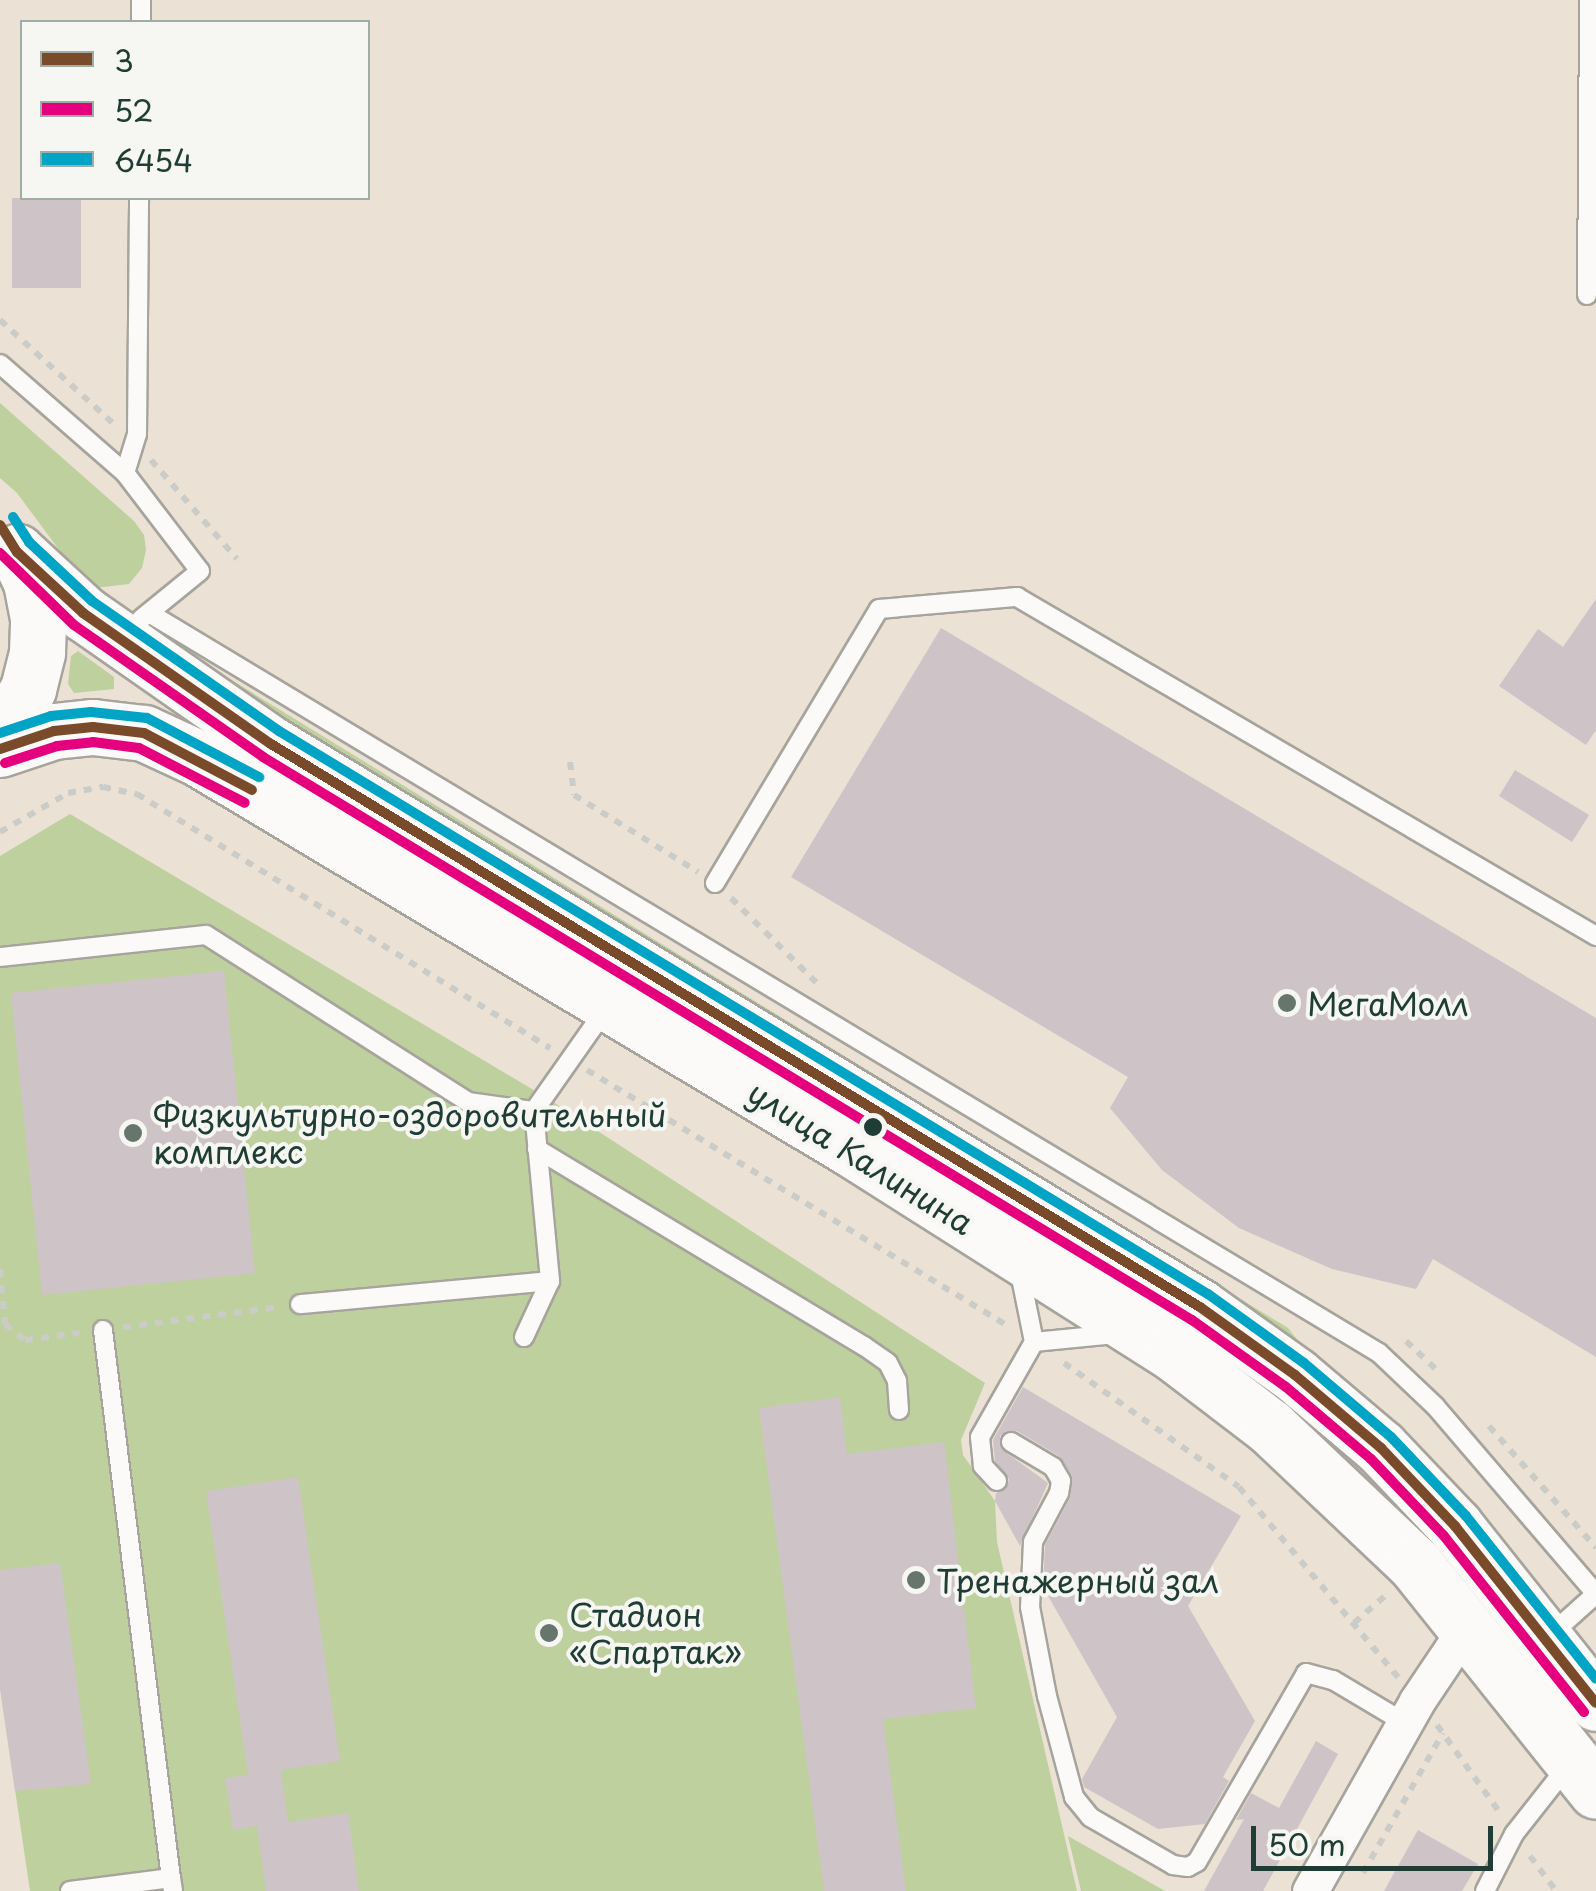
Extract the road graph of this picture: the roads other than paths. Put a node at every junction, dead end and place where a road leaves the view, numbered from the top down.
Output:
1 (1590, 0) edge
2 (139, 200) edge
3 (1587, 295) dead end
4 (0, 364) edge
5 (125, 474) junction
6 (9, 538) edge
7 (133, 625) junction
8 (0, 736) edge
9 (0, 749) edge
10 (715, 882) dead end
11 (1596, 936) edge
12 (0, 958) edge
13 (609, 1004) junction
14 (534, 1111) junction
15 (537, 1148) junction
16 (1016, 1253) junction
17 (550, 1281) junction
18 (300, 1304) dead end
19 (103, 1330) dead end
20 (1140, 1332) junction
21 (524, 1338) dead end
22 (1042, 1348) junction
23 (899, 1410) dead end
24 (1011, 1442) dead end
25 (997, 1481) dead end
26 (1596, 1594) edge
27 (1468, 1624) junction
28 (1547, 1638) junction
29 (1596, 1703) edge
30 (1416, 1718) junction
31 (1584, 1775) edge
32 (172, 1884) edge
33 (70, 1891) edge
34 (1310, 1891) edge
35 (1485, 1891) edge

1 - 3 lane
2 - 5 lane
4 - 5 lane
5 - 7 lane
6 - 7 main road, улица Калинина
6 - 8 main road
7 - 26 lane
7 - 28 main road, улица Калинина
9 - 13 main road, улица Калинина
10 - 11 lane
12 - 14 lane
13 - 14 lane
13 - 16 main road, улица Калинина
14 - 15 lane
15 - 17 lane
15 - 23 lane
16 - 20 main road, улица Калинина
16 - 22 lane
17 - 18 lane
17 - 21 lane
19 - 32 lane
20 - 22 lane
20 - 27 main road, улица Калинина
22 - 25 lane
24 - 30 lane
26 - 28 lane
27 - 30 street
27 - 31 main road, улица Калинина
28 - 29 main road, улица Калинина
30 - 34 street
31 - 35 lane
32 - 33 lane

